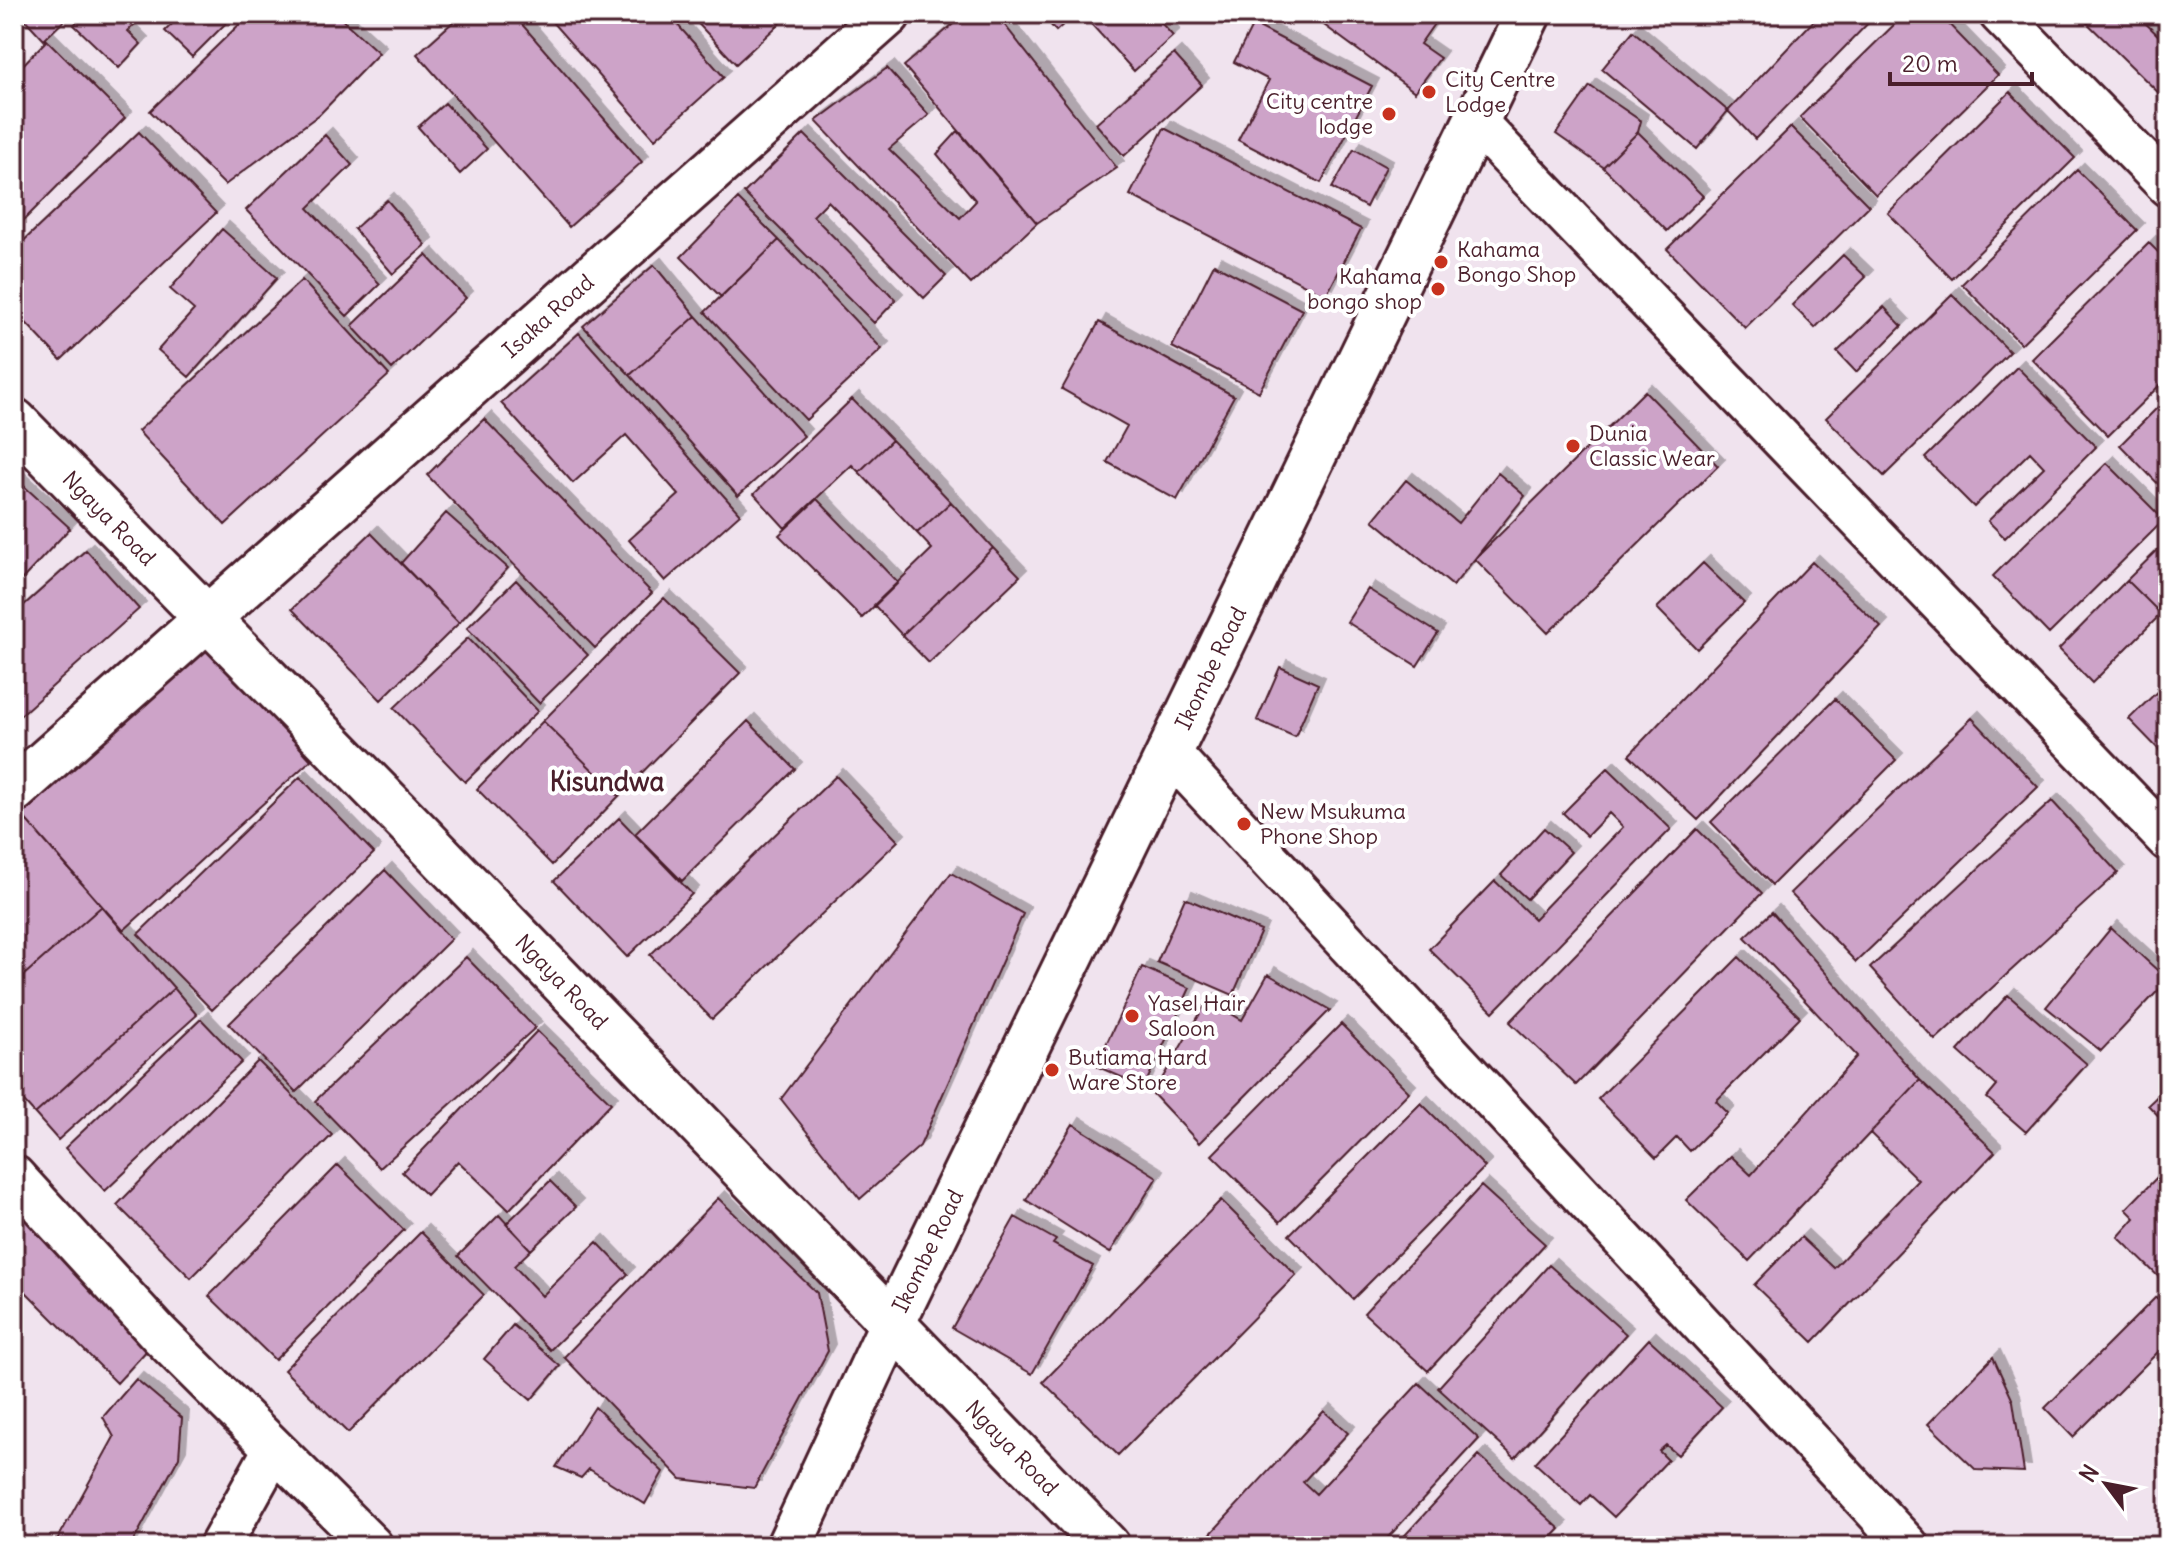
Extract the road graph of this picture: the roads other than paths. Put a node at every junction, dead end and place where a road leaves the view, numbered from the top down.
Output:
1 (888, 14) edge
2 (1528, 14) edge
3 (2000, 14) edge
4 (1476, 122) junction
5 (2168, 186) edge
6 (14, 421) edge
7 (208, 618) junction
8 (1169, 752) junction
9 (14, 790) edge
10 (2168, 840) edge
11 (14, 1176) edge
12 (893, 1322) junction
13 (274, 1449) junction
14 (220, 1546) edge
15 (372, 1546) edge
16 (789, 1546) edge
17 (1107, 1546) edge
18 (1908, 1546) edge

1 - 7 street, Isaka Road
2 - 4 street, Ikombe Road
3 - 5 street
4 - 8 street, Ikombe Road
4 - 10 street
6 - 7 street, Ngaya Road
7 - 9 street, Isaka Road
7 - 12 street, Ngaya Road
8 - 12 street, Ikombe Road
8 - 18 street
11 - 13 street
12 - 16 street, Ikombe Road
12 - 17 street, Ngaya Road
13 - 14 street
13 - 15 street

